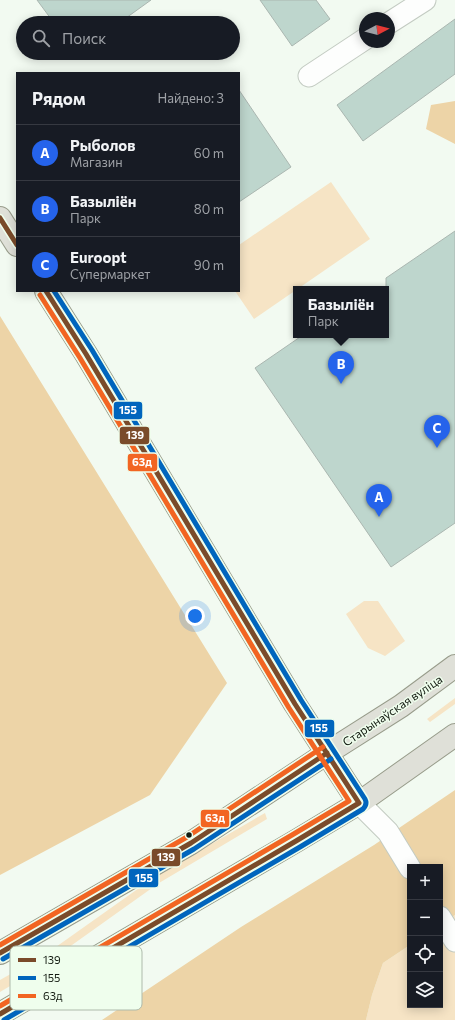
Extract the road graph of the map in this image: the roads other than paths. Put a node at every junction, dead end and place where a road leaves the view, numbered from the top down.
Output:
1 (425, 0) edge
2 (395, 20) edge
3 (359, 43) edge
4 (309, 76) dead end
5 (0, 218) edge
6 (16, 243) edge
7 (47, 292) edge
8 (455, 666) edge
9 (455, 735) edge
10 (327, 753) junction
11 (359, 803) junction
12 (408, 864) edge
13 (443, 922) edge
14 (455, 941) edge
15 (12, 946) edge
16 (117, 946) edge
17 (10, 947) edge
18 (0, 953) edge
19 (10, 1008) edge
20 (0, 1014) edge

1 - 2 lane
3 - 4 lane
5 - 6 main road
7 - 10 main road
8 - 10 main road, Старынаўская вуліца
9 - 11 main road
10 - 11 main road
10 - 15 main road, Старынаўская вуліца
11 - 12 lane
11 - 16 main road
13 - 14 lane
17 - 18 main road, Старынаўская вуліца
19 - 20 main road

